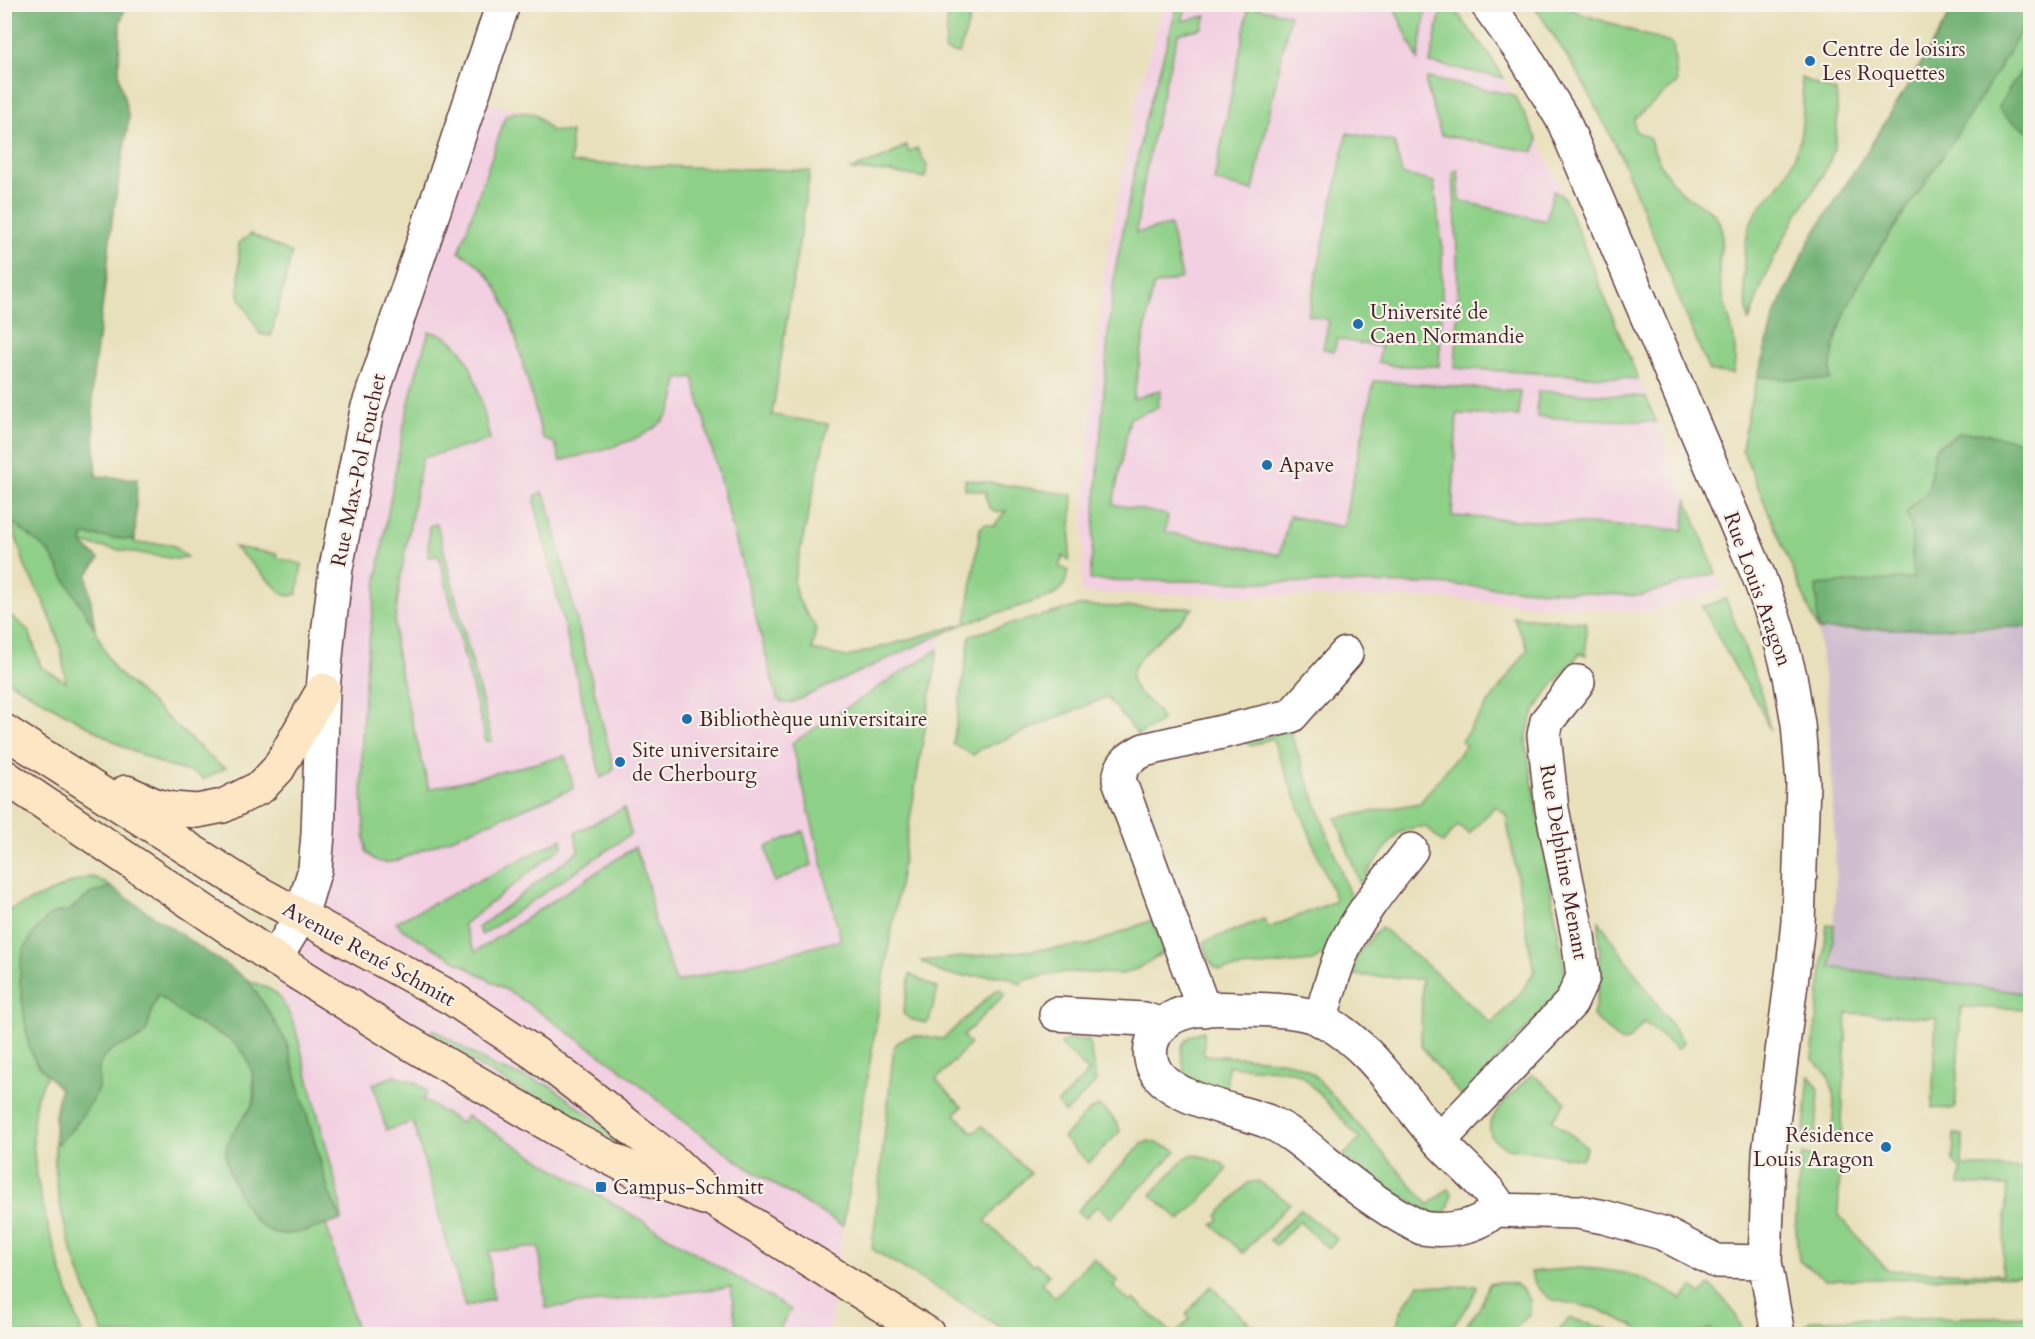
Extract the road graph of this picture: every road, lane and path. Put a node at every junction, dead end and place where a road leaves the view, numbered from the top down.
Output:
1 (503, 4) edge
2 (1486, 4) edge
3 (1346, 654) dead end
4 (1578, 682) dead end
5 (323, 690) junction
6 (4, 731) edge
7 (37, 752) junction
8 (4, 776) edge
9 (1411, 850) dead end
10 (301, 916) junction
11 (275, 959) junction
12 (1204, 1010) junction
13 (1056, 1014) dead end
14 (1320, 1020) junction
15 (1162, 1025) junction
16 (1439, 1141) junction
17 (715, 1202) junction
18 (1494, 1210) junction
19 (1765, 1262) junction
20 (928, 1335) edge
21 (1778, 1335) edge

1 - 5 street, Rue Max-Pol Fouchet
2 - 19 street, Rue Louis Aragon
3 - 12 street
4 - 16 street, Rue Delphine Menant
5 - 7 main road
5 - 10 street, Rue Max-Pol Fouchet
6 - 7 main road, Avenue René Schmitt
7 - 10 main road, Avenue René Schmitt
8 - 11 main road, Avenue René Schmitt
9 - 14 street
10 - 11 street, Rue Max-Pol Fouchet
10 - 17 main road, Avenue René Schmitt
11 - 17 main road, Avenue René Schmitt
12 - 14 street
12 - 15 street
13 - 15 street
14 - 16 street
15 - 18 street
16 - 18 street
17 - 20 main road, Avenue René Schmitt
18 - 19 street
19 - 21 street, Rue Louis Aragon

